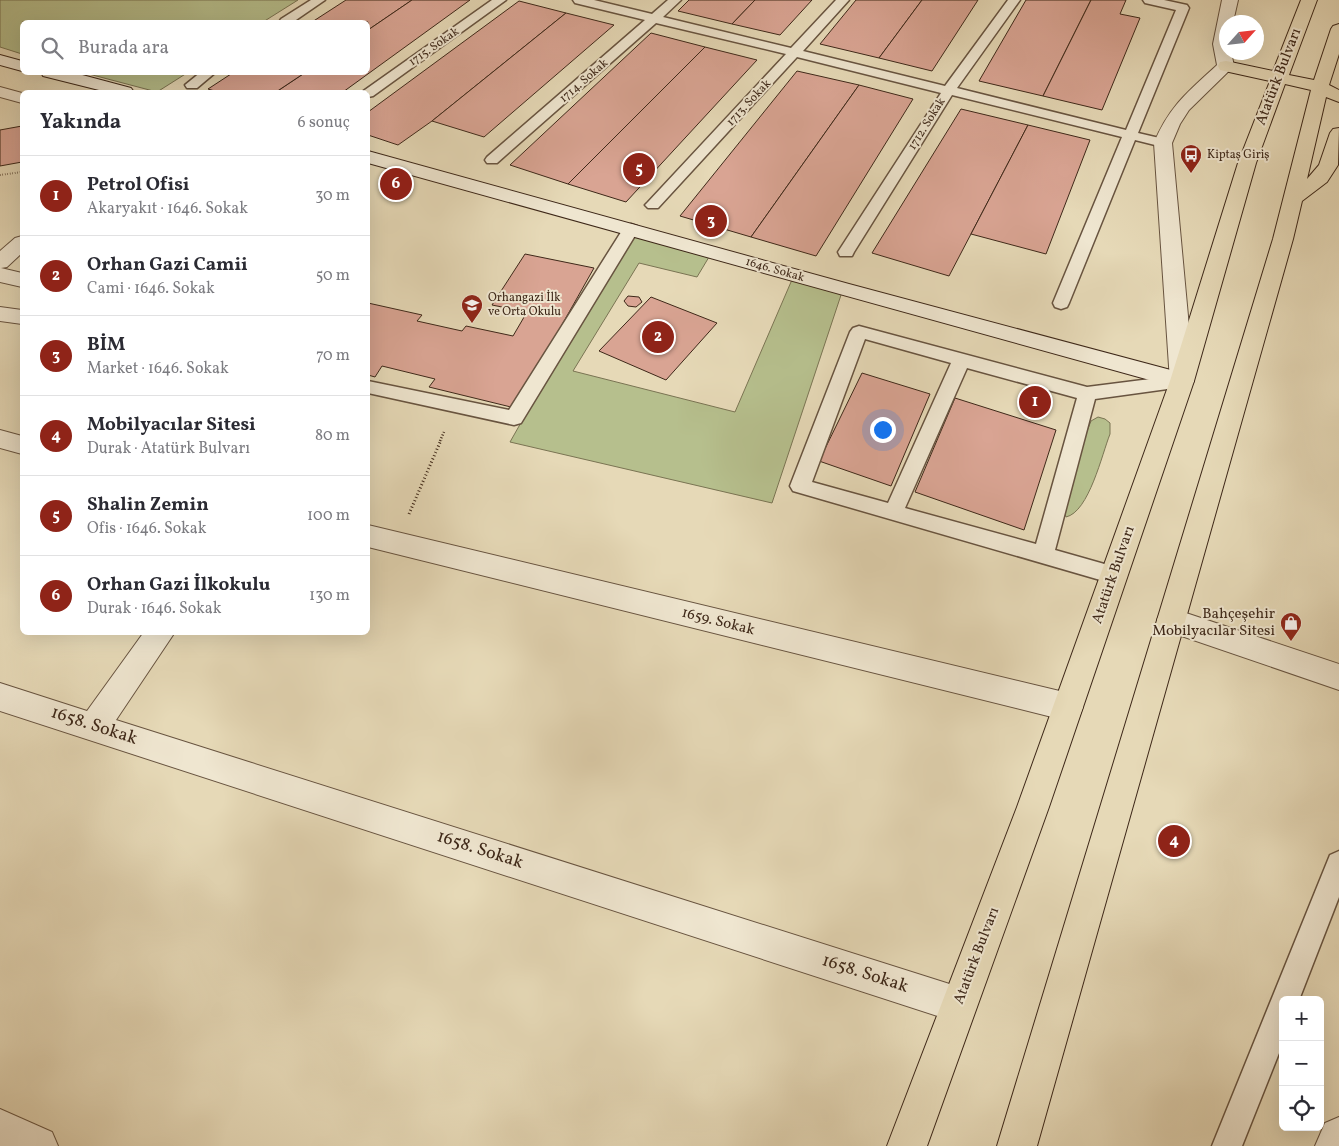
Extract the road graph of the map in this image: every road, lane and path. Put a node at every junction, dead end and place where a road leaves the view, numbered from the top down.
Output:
1 (319, 0) edge
2 (500, 0) edge
3 (579, 0) edge
4 (675, 0) edge
5 (843, 0) edge
6 (1014, 0) edge
7 (1149, 0) edge
8 (1230, 0) edge
9 (1309, 0) edge
10 (656, 19) junction
11 (288, 20) edge
12 (1339, 29) edge
13 (796, 53) junction
14 (0, 60) edge
15 (20, 65) edge
16 (1226, 66) junction
17 (60, 75) edge
18 (206, 75) edge
19 (1279, 77) junction
20 (192, 85) dead end
21 (1320, 87) junction
22 (116, 90) edge
23 (948, 90) junction
24 (0, 92) edge
25 (370, 92) edge
26 (20, 97) edge
27 (1339, 97) edge
28 (1339, 133) edge
29 (1130, 134) junction
30 (1163, 143) junction
31 (370, 158) edge
32 (492, 160) dead end
33 (20, 172) edge
34 (0, 175) edge
35 (1293, 198) junction
36 (653, 205) dead end
37 (631, 229) junction
38 (20, 244) edge
39 (846, 252) dead end
40 (0, 262) edge
41 (0, 275) edge
42 (20, 280) edge
43 (1062, 303) dead end
44 (0, 314) edge
45 (20, 317) edge
46 (962, 359) junction
47 (1182, 381) junction
48 (370, 387) edge
49 (1088, 394) junction
50 (444, 431) dead end
51 (0, 439) edge
52 (20, 444) edge
53 (893, 513) junction
54 (370, 537) edge
55 (396, 544) junction
56 (1043, 556) junction
57 (1114, 575) junction
58 (1171, 620) junction
59 (159, 635) edge
60 (1339, 677) edge
61 (0, 697) edge
62 (1068, 707) junction
63 (94, 726) junction
64 (1339, 864) edge
65 (1287, 996) edge
66 (959, 1005) junction
67 (1279, 1016) edge
68 (0, 1129) edge
69 (1339, 1137) edge
70 (38, 1146) edge
71 (906, 1146) edge
72 (1017, 1146) edge
73 (1227, 1146) edge
74 (1335, 1146) edge

1 - 11 lane
2 - 25 lane, 1715. Sokak
3 - 10 lane
4 - 10 lane, 1714. Sokak
5 - 13 lane, 1713. Sokak
6 - 23 lane, 1712. Sokak
7 - 29 lane
8 - 16 street
9 - 19 main road, Atatürk Bulvarı
10 - 13 lane
10 - 32 lane, 1714. Sokak
12 - 21 main road
13 - 23 lane
13 - 36 lane, 1713. Sokak
14 - 15 street
16 - 19 main road
16 - 30 street
17 - 22 street
18 - 20 lane
19 - 21 main road
19 - 47 main road, Atatürk Bulvarı
21 - 27 main road
21 - 35 main road
23 - 29 lane
23 - 39 lane, 1712. Sokak
24 - 26 street
28 - 35 main road
29 - 30 lane
29 - 43 lane
30 - 47 street
31 - 37 street, 1646. Sokak
33 - 34 path
35 - 58 main road
37 - 47 street, 1646. Sokak
37 - 48 lane
38 - 40 street
41 - 42 street
44 - 45 street
46 - 49 lane
46 - 53 lane
46 - 53 lane
47 - 49 lane
47 - 57 main road, Atatürk Bulvarı
49 - 56 lane
50 - 55 path
51 - 52 street
53 - 56 lane
54 - 55 street, 1659. Sokak
55 - 62 street, 1659. Sokak
56 - 57 lane
57 - 62 main road, Atatürk Bulvarı
58 - 60 street
58 - 72 main road
59 - 63 street
61 - 63 street, 1658. Sokak
62 - 66 main road, Atatürk Bulvarı
63 - 66 street, 1658. Sokak
64 - 65 lane
66 - 71 main road, Atatürk Bulvarı
67 - 73 lane
68 - 70 street
69 - 74 street

